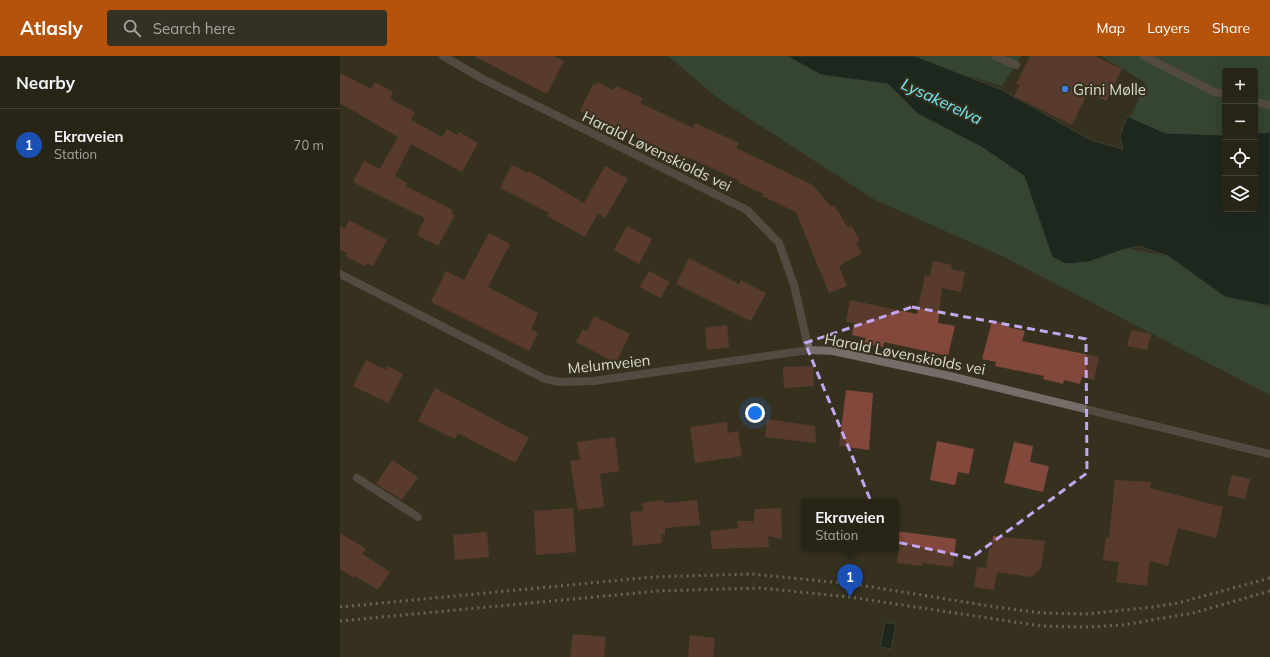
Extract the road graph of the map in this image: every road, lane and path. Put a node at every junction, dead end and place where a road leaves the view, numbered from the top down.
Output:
1 (443, 56) edge
2 (995, 56) edge
3 (1144, 56) edge
4 (1016, 66) dead end
5 (1222, 93) edge
6 (1258, 103) edge
7 (1270, 105) edge
8 (340, 274) edge
9 (809, 350) junction
10 (1270, 454) edge
11 (357, 478) dead end
12 (418, 517) dead end

1 - 9 street, Harald Løvenskiolds vei
2 - 4 street
3 - 5 street
6 - 7 street
8 - 9 street, Melumveien
9 - 10 street, Harald Løvenskiolds vei
11 - 12 street

